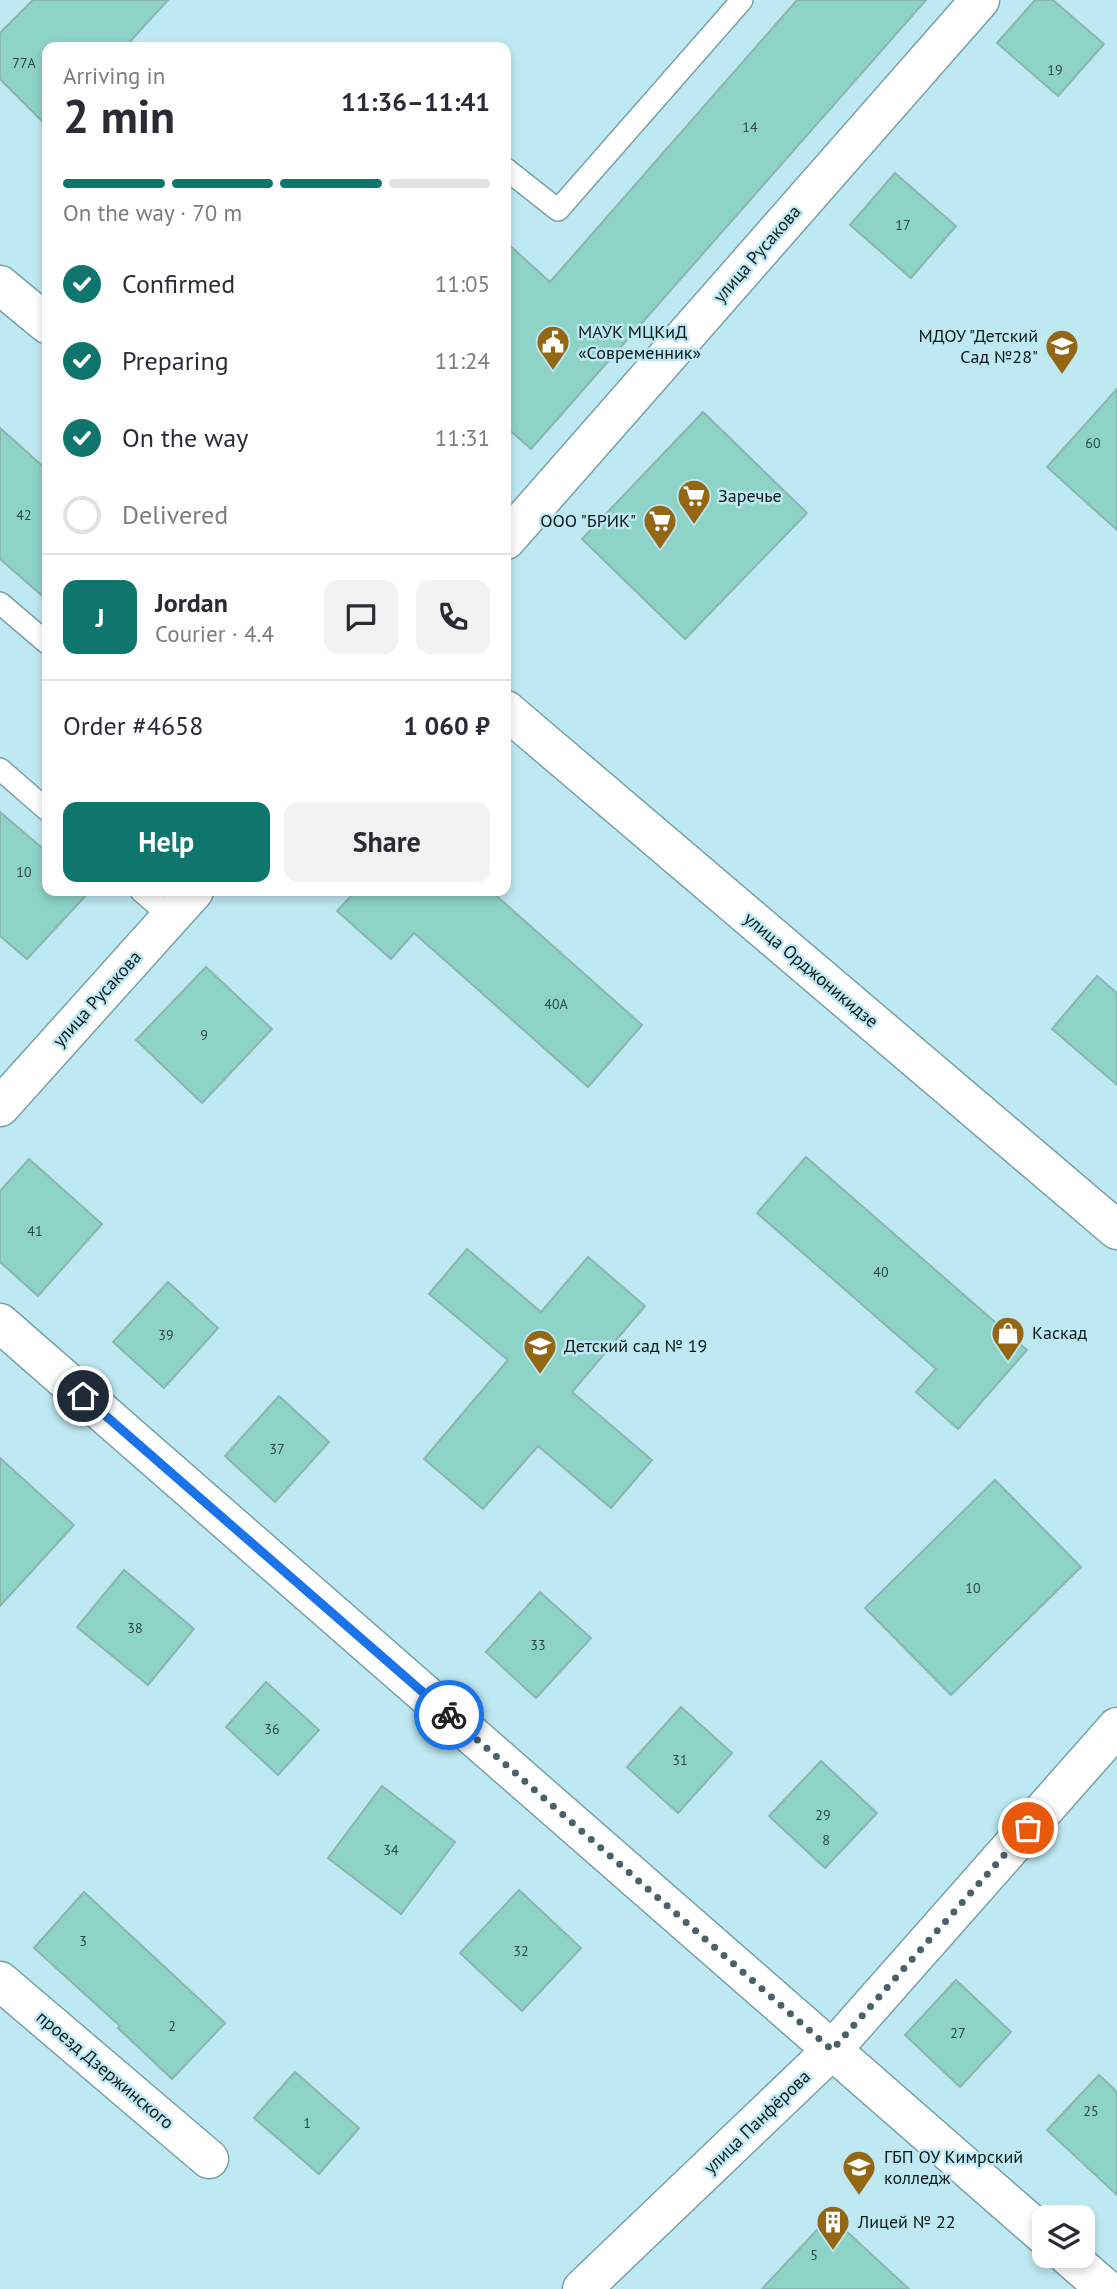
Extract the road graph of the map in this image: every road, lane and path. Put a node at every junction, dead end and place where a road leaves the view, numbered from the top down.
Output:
1 (742, 0) edge
2 (980, 0) edge
3 (511, 173) edge
4 (0, 285) edge
5 (42, 320) edge
6 (511, 534) edge
7 (0, 603) edge
8 (42, 639) edge
9 (511, 714) edge
10 (0, 769) edge
11 (42, 806) edge
12 (157, 896) edge
13 (182, 904) edge
14 (0, 1107) edge
15 (1117, 1230) edge
16 (0, 1323) edge
17 (1117, 1727) edge
18 (0, 1981) edge
19 (832, 2050) junction
20 (209, 2159) dead end
21 (1032, 2225) edge
22 (1082, 2268) edge
23 (582, 2289) edge
24 (1106, 2289) edge

1 - 3 lane
2 - 6 street, улица Русакова
4 - 5 street
7 - 8 lane
9 - 15 street, улица Орджоникидзе
10 - 11 lane
12 - 13 lane
13 - 14 street, улица Русакова
16 - 19 street
17 - 19 street, улица Панфёрова
18 - 20 street, проезд Дзержинского
19 - 21 street
19 - 23 street, улица Панфёрова
22 - 24 street

